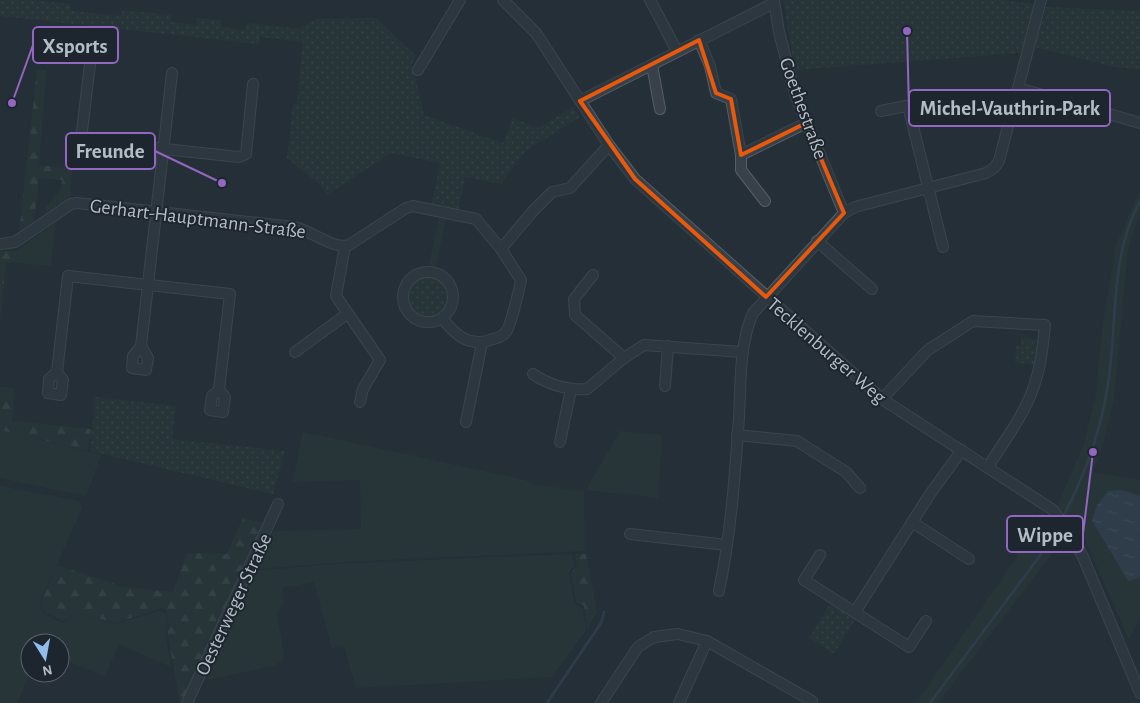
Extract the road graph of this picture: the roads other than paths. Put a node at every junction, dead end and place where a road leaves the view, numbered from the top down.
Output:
1 (460, 0) edge
2 (503, 0) edge
3 (650, 0) edge
4 (1041, 0) edge
5 (774, 2) edge
6 (699, 40) junction
7 (677, 52) junction
8 (90, 64) dead end
9 (652, 65) junction
10 (418, 70) dead end
11 (172, 73) dead end
12 (253, 84) dead end
13 (1018, 88) junction
14 (580, 101) junction
15 (931, 102) dead end
16 (908, 106) junction
17 (660, 110) dead end
18 (881, 111) dead end
19 (1140, 123) edge
20 (806, 124) junction
21 (609, 146) junction
22 (164, 148) junction
23 (741, 155) junction
24 (928, 188) junction
25 (765, 200) dead end
26 (156, 211) junction
27 (844, 213) junction
28 (817, 241) junction
29 (0, 244) edge
30 (345, 246) junction
31 (942, 247) dead end
32 (501, 249) junction
33 (593, 275) dead end
34 (148, 285) junction
35 (872, 289) dead end
36 (766, 297) junction
37 (347, 314) junction
38 (442, 318) junction
39 (482, 343) junction
40 (141, 346) dead end
41 (668, 346) junction
42 (295, 352) dead end
43 (742, 352) junction
44 (624, 358) junction
45 (57, 372) dead end
46 (533, 374) dead end
47 (665, 386) dead end
48 (571, 389) junction
49 (219, 390) dead end
50 (882, 399) junction
51 (360, 402) dead end
52 (466, 422) dead end
53 (738, 435) junction
54 (560, 442) dead end
55 (962, 450) junction
56 (988, 467) junction
57 (860, 488) dead end
58 (278, 504) dead end
59 (912, 522) junction
60 (630, 534) dead end
61 (727, 545) junction
62 (820, 555) dead end
63 (968, 559) dead end
64 (719, 591) dead end
65 (855, 612) junction
66 (926, 621) dead end
67 (707, 641) junction
68 (1140, 693) edge
69 (813, 702) edge
70 (187, 703) edge
71 (601, 703) edge
72 (679, 703) edge

1 - 10 street
2 - 14 street, Tecklenburger Weg
3 - 7 street
4 - 13 street
5 - 6 street
5 - 20 street, Goethestraße
6 - 7 street
6 - 23 street
7 - 9 street
8 - 22 street
9 - 14 street
9 - 17 street
11 - 22 street
12 - 22 street
13 - 19 street
13 - 24 street
14 - 21 street, Tecklenburger Weg
15 - 16 street
16 - 18 street
16 - 24 street
20 - 23 street
20 - 27 street, Goethestraße
21 - 32 street
21 - 36 street, Tecklenburger Weg
22 - 26 street
23 - 25 street
24 - 27 street
24 - 31 street
26 - 29 street, Gerhart-Hauptmann-Straße
26 - 30 street, Gerhart-Hauptmann-Straße
26 - 34 street
27 - 28 street
28 - 35 street
28 - 36 street
30 - 32 street
30 - 37 street
32 - 39 street
33 - 44 street
34 - 40 street
34 - 45 street
34 - 49 street
36 - 43 street
36 - 50 street, Tecklenburger Weg
37 - 42 street
37 - 51 street
38 - 38 street
38 - 39 street
39 - 52 street
41 - 43 street
41 - 44 street
41 - 47 street
43 - 53 street
44 - 48 street
46 - 48 street
48 - 54 street
50 - 55 street, Tecklenburger Weg
50 - 56 street
53 - 57 street
53 - 61 street
55 - 56 street, Tecklenburger Weg
55 - 59 street
56 - 68 street, Tecklenburger Weg
58 - 70 street, Oesterweger Straße
59 - 63 street
59 - 65 street
60 - 61 street
61 - 64 street
62 - 65 street
65 - 66 street
67 - 69 street
67 - 71 street
67 - 72 street

